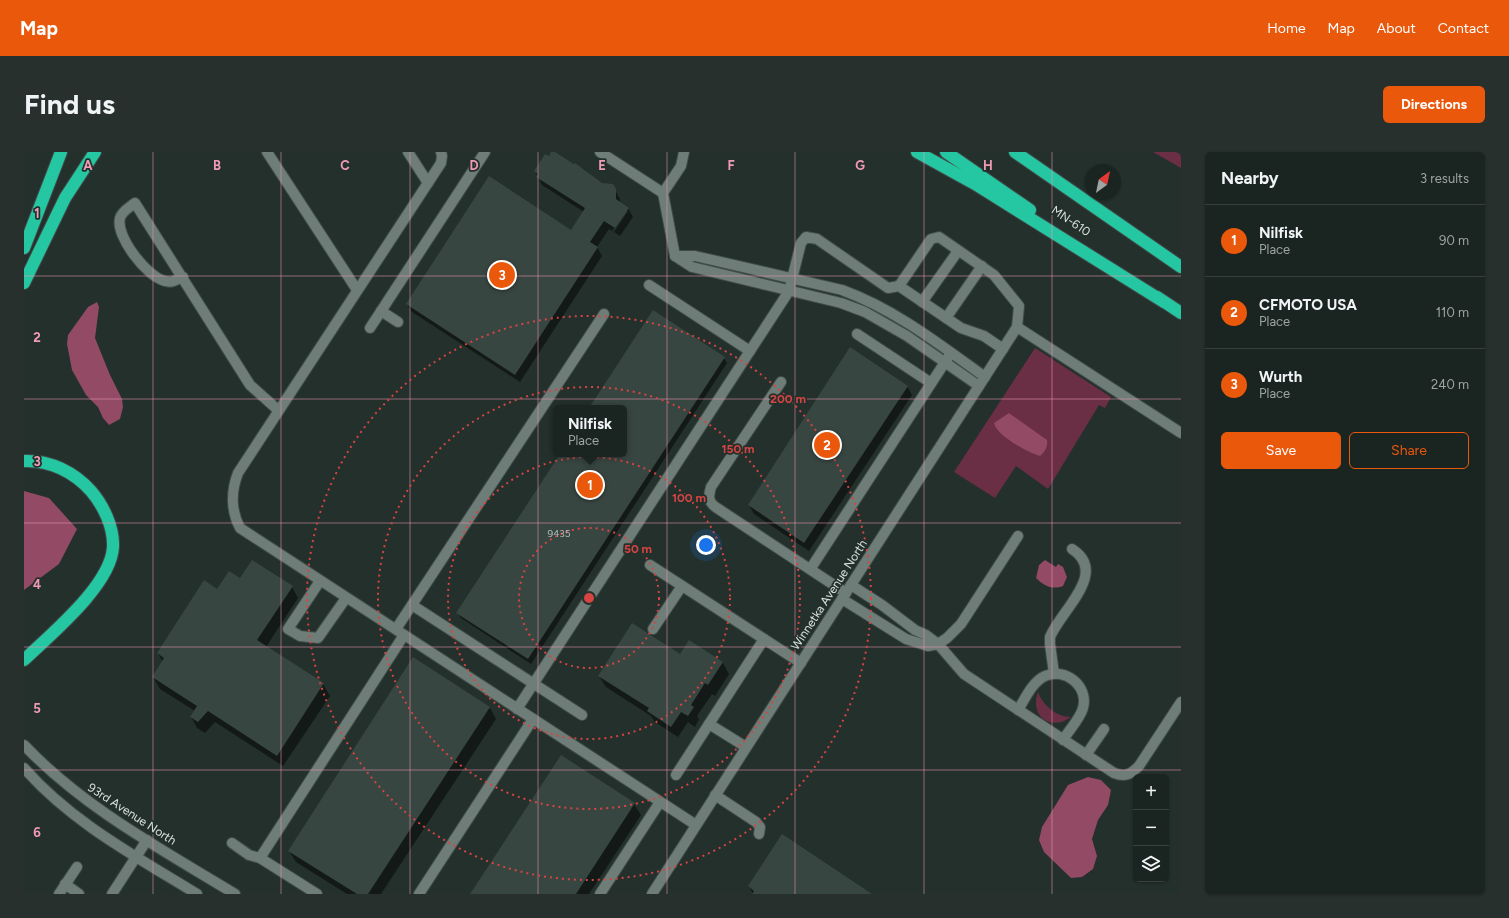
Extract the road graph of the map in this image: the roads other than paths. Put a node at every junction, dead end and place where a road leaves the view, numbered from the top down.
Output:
1 (61, 152) edge
2 (95, 152) edge
3 (267, 152) edge
4 (408, 152) edge
5 (441, 152) edge
6 (485, 152) edge
7 (600, 152) edge
8 (684, 152) edge
9 (917, 152) edge
10 (946, 152) edge
11 (1015, 152) edge
12 (428, 183) junction
13 (663, 193) junction
14 (24, 248) edge
15 (958, 250) junction
16 (675, 256) junction
17 (982, 266) junction
18 (1181, 267) edge
19 (182, 277) junction
20 (792, 279) junction
21 (24, 283) edge
22 (649, 285) dead end
23 (899, 286) junction
24 (358, 290) junction
25 (789, 290) junction
26 (922, 302) junction
27 (1164, 302) junction
28 (381, 311) junction
29 (604, 314) dead end
30 (1181, 314) edge
31 (946, 318) junction
32 (398, 322) dead end
33 (1017, 327) junction
34 (370, 328) dead end
35 (857, 334) dead end
36 (1003, 349) junction
37 (750, 351) junction
38 (951, 353) junction
39 (945, 362) junction
40 (986, 376) junction
41 (781, 382) dead end
42 (932, 383) junction
43 (979, 386) junction
44 (278, 410) junction
45 (1181, 433) edge
46 (24, 461) edge
47 (1018, 536) dead end
48 (1072, 549) dead end
49 (650, 565) dead end
50 (811, 568) junction
51 (320, 581) junction
52 (682, 586) junction
53 (846, 592) junction
54 (346, 598) junction
55 (412, 605) junction
56 (888, 610) junction
57 (880, 622) junction
58 (653, 629) dead end
59 (400, 632) junction
60 (764, 639) junction
61 (938, 644) junction
62 (24, 660) edge
63 (801, 663) junction
64 (1054, 674) junction
65 (533, 684) junction
66 (1181, 702) edge
67 (517, 709) junction
68 (1018, 710) junction
69 (582, 715) dead end
70 (533, 719) junction
71 (709, 724) junction
72 (1104, 729) dead end
73 (1063, 740) junction
74 (24, 745) edge
75 (746, 747) junction
76 (1086, 755) junction
77 (24, 768) edge
78 (676, 775) dead end
79 (715, 795) junction
80 (660, 802) junction
81 (696, 825) junction
82 (759, 834) dead end
83 (147, 840) junction
84 (232, 843) dead end
85 (136, 857) junction
86 (260, 858) junction
87 (77, 867) dead end
88 (65, 884) junction
89 (656, 892) edge
90 (59, 894) edge
91 (80, 894) edge
92 (112, 894) edge
93 (197, 894) edge
94 (235, 894) edge
95 (317, 894) edge
96 (420, 894) edge
97 (600, 894) edge

1 - 14 highway
2 - 21 highway
3 - 24 street
4 - 12 street
5 - 12 street
6 - 28 street
7 - 13 street
8 - 13 street
9 - 27 highway
10 - 27 highway, MN-610
11 - 18 highway, MN-610
12 - 24 street
13 - 16 street
15 - 17 street
15 - 23 street
15 - 26 street
16 - 20 street
16 - 25 street
17 - 31 street
17 - 33 street, Winnetka Avenue North
19 - 19 street
19 - 44 street
20 - 23 street
20 - 25 street
20 - 38 street
22 - 37 street
23 - 26 street
24 - 44 street
25 - 37 street
25 - 39 street
26 - 31 street
27 - 30 highway, MN-610
28 - 32 street
28 - 34 street
29 - 55 street
31 - 36 street
33 - 36 street, Winnetka Avenue North
33 - 45 street
35 - 42 street
36 - 40 street, Winnetka Avenue North
37 - 65 street
38 - 39 street
38 - 40 street
39 - 42 street
39 - 43 street
40 - 43 street, Winnetka Avenue North
41 - 50 street
42 - 50 street
43 - 53 street, Winnetka Avenue North
44 - 51 street
46 - 62 highway
47 - 61 street
48 - 64 street
49 - 52 street
50 - 53 street
51 - 54 street
51 - 54 street
52 - 58 street
52 - 60 street
53 - 56 street
53 - 57 street
53 - 63 street, Winnetka Avenue North
54 - 59 street
55 - 59 street
55 - 65 street
56 - 57 street
56 - 61 street
57 - 61 street
59 - 67 street
59 - 86 street
60 - 63 street
60 - 71 street
61 - 68 street
63 - 75 street, Winnetka Avenue North
64 - 68 street
64 - 73 street
65 - 67 street
65 - 69 street
66 - 76 street
67 - 70 street
68 - 73 street
70 - 80 street
70 - 96 street
71 - 75 street
71 - 78 street
72 - 76 street
73 - 76 street
74 - 83 street, 93rd Avenue North
75 - 79 street, Winnetka Avenue North
77 - 85 street
79 - 81 street, Winnetka Avenue North
79 - 82 street
80 - 81 street
80 - 97 street
81 - 89 street, Winnetka Avenue North
83 - 85 street
83 - 94 street, 93rd Avenue North
84 - 86 street
85 - 92 street
85 - 93 street
86 - 95 street
87 - 88 street
88 - 90 street
88 - 91 street

